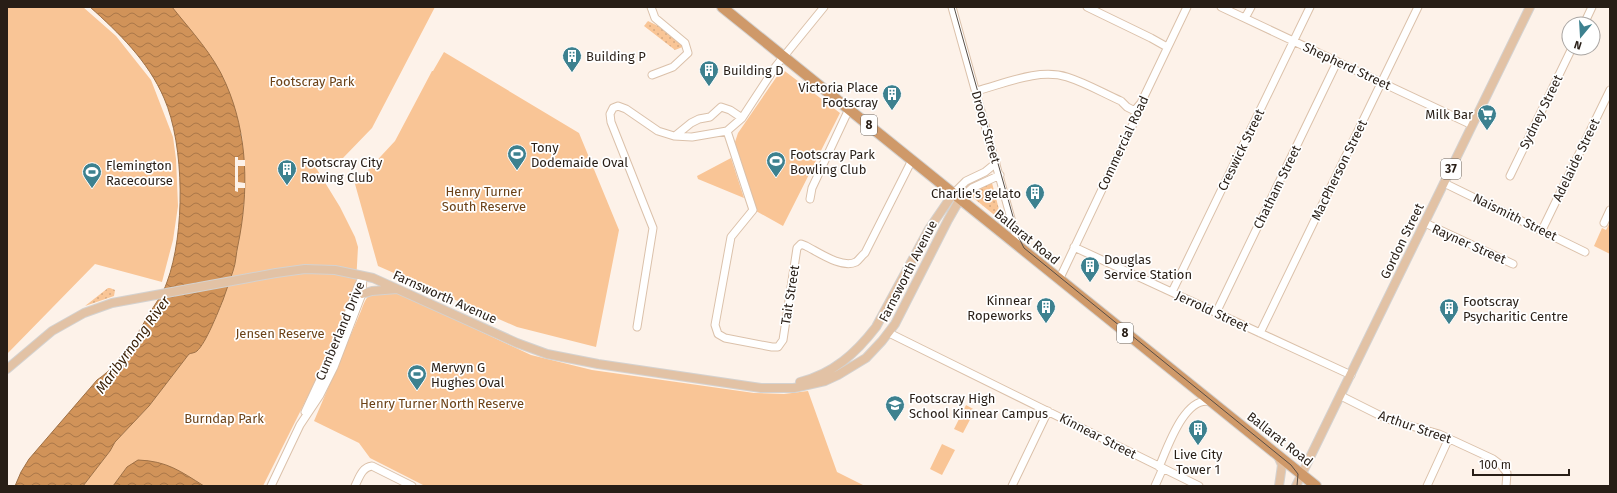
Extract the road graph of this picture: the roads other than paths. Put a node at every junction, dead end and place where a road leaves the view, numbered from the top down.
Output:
1 (651, 7) edge
2 (722, 7) edge
3 (824, 7) edge
4 (953, 7) edge
5 (1088, 7) edge
6 (1187, 7) edge
7 (1221, 7) edge
8 (1250, 7) edge
9 (1310, 7) edge
10 (1418, 7) edge
11 (1530, 7) edge
12 (1245, 18) junction
13 (1293, 41) junction
14 (1167, 47) junction
15 (1568, 56) edge
16 (783, 57) junction
17 (1337, 62) junction
18 (652, 75) dead end
19 (1382, 82) junction
20 (1610, 90) edge
21 (976, 92) junction
22 (849, 109) junction
23 (1135, 111) junction
24 (742, 118) junction
25 (1472, 125) junction
26 (727, 130) junction
27 (674, 136) junction
28 (912, 160) junction
29 (996, 163) junction
30 (1000, 175) junction
31 (1510, 176) dead end
32 (1444, 183) junction
33 (957, 196) junction
34 (810, 199) dead end
35 (1610, 210) edge
36 (1425, 223) junction
37 (1604, 223) dead end
38 (1542, 230) junction
39 (1074, 246) junction
40 (1019, 247) junction
41 (1586, 252) dead end
42 (915, 254) junction
43 (928, 260) junction
44 (1513, 264) dead end
45 (363, 276) junction
46 (902, 279) junction
47 (1059, 280) junction
48 (915, 286) junction
49 (399, 289) junction
50 (1172, 292) junction
51 (362, 294) junction
52 (1216, 312) junction
53 (637, 327) dead end
54 (876, 327) junction
55 (889, 333) junction
56 (1260, 333) junction
57 (7, 369) edge
58 (1351, 375) junction
59 (741, 385) junction
60 (1195, 389) junction
61 (1341, 396) junction
62 (1211, 402) junction
63 (1194, 405) junction
64 (1048, 411) junction
65 (300, 425) junction
66 (1449, 438) junction
67 (1276, 453) junction
68 (1161, 467) junction
69 (1302, 473) junction
70 (271, 486) edge
71 (355, 486) edge
72 (412, 486) edge
73 (1012, 486) edge
74 (1155, 486) edge
75 (1199, 486) edge
76 (1279, 486) edge
77 (1296, 486) edge
78 (1316, 486) edge
79 (1427, 486) edge
80 (1506, 486) edge

1 - 18 street
2 - 16 highway, Ballarat Road / 8
3 - 16 street
4 - 21 street, Droop Street
5 - 14 street
6 - 14 street, Commercial Road
7 - 12 street, Shepherd Street
8 - 12 street
9 - 13 street, Creswick Street
10 - 19 street, MacPherson Street
11 - 25 main road, Gordon Street / 37
12 - 13 street, Shepherd Street
13 - 17 street, Shepherd Street
13 - 50 street, Creswick Street
14 - 23 street, Commercial Road
15 - 31 street, Sydney Street
16 - 22 highway, Ballarat Road / 8
16 - 24 street
17 - 19 street, Shepherd Street
17 - 52 street, Chatham Street
19 - 25 street, Shepherd Street
19 - 56 street, MacPherson Street
20 - 38 street, Adelaide Street
21 - 23 street
21 - 29 street, Droop Street
22 - 28 highway, Ballarat Road / 8
22 - 34 street
23 - 39 street, Commercial Road
24 - 26 street
24 - 27 street
25 - 32 main road, Gordon Street / 37
26 - 27 street
26 - 28 street, Tait Street
27 - 53 street
28 - 33 highway, Ballarat Road / 8
29 - 30 street, Droop Street
29 - 33 street, Farnsworth Avenue
30 - 33 street, Farnsworth Avenue
30 - 40 street, Droop Street
32 - 36 main road, Gordon Street / 37
32 - 38 street, Naismith Street
33 - 40 highway, Ballarat Road / 8
33 - 42 main road, Farnsworth Avenue
33 - 43 main road, Farnsworth Avenue
35 - 37 street
36 - 44 street, Rayner Street
36 - 58 main road, Gordon Street / 37
38 - 41 street, Naismith Street
39 - 47 street, Commercial Road
39 - 50 street, Jerrold Street
40 - 47 highway, Ballarat Road / 8
42 - 43 main road
42 - 46 main road, Farnsworth Avenue
43 - 48 main road, Farnsworth Avenue
45 - 49 main road, Farnsworth Avenue
45 - 51 street, Cumberland Drive
45 - 57 main road, Farnsworth Avenue
45 - 65 street, Cumberland Drive
46 - 48 main road
46 - 54 main road, Farnsworth Avenue
47 - 60 highway, Ballarat Road / 8
48 - 55 main road, Farnsworth Avenue
49 - 51 main road
49 - 59 main road, Farnsworth Avenue
50 - 52 street, Jerrold Street
51 - 65 street, Cumberland Drive
52 - 56 street, Jerrold Street
54 - 55 main road
54 - 59 main road, Farnsworth Avenue
55 - 59 main road, Farnsworth Avenue
55 - 64 street, Kinnear Street
56 - 58 street, Jerrold Street
58 - 61 main road, Gordon Street / 37
60 - 62 highway, Ballarat Road / 8
60 - 63 street
61 - 66 street, Arthur Street
61 - 69 main road, Gordon Street / 37
62 - 63 street
62 - 67 highway, Ballarat Road / 8
63 - 68 street
64 - 68 street, Kinnear Street
64 - 73 street
65 - 70 street, Cumberland Drive
66 - 79 street
66 - 80 street, Arthur Street
67 - 69 highway, Ballarat Road / 8
67 - 76 main road
68 - 74 street
68 - 75 street, Kinnear Street
69 - 77 main road, Gordon Street / 37
69 - 78 highway, Ballarat Road / 8
71 - 72 street

